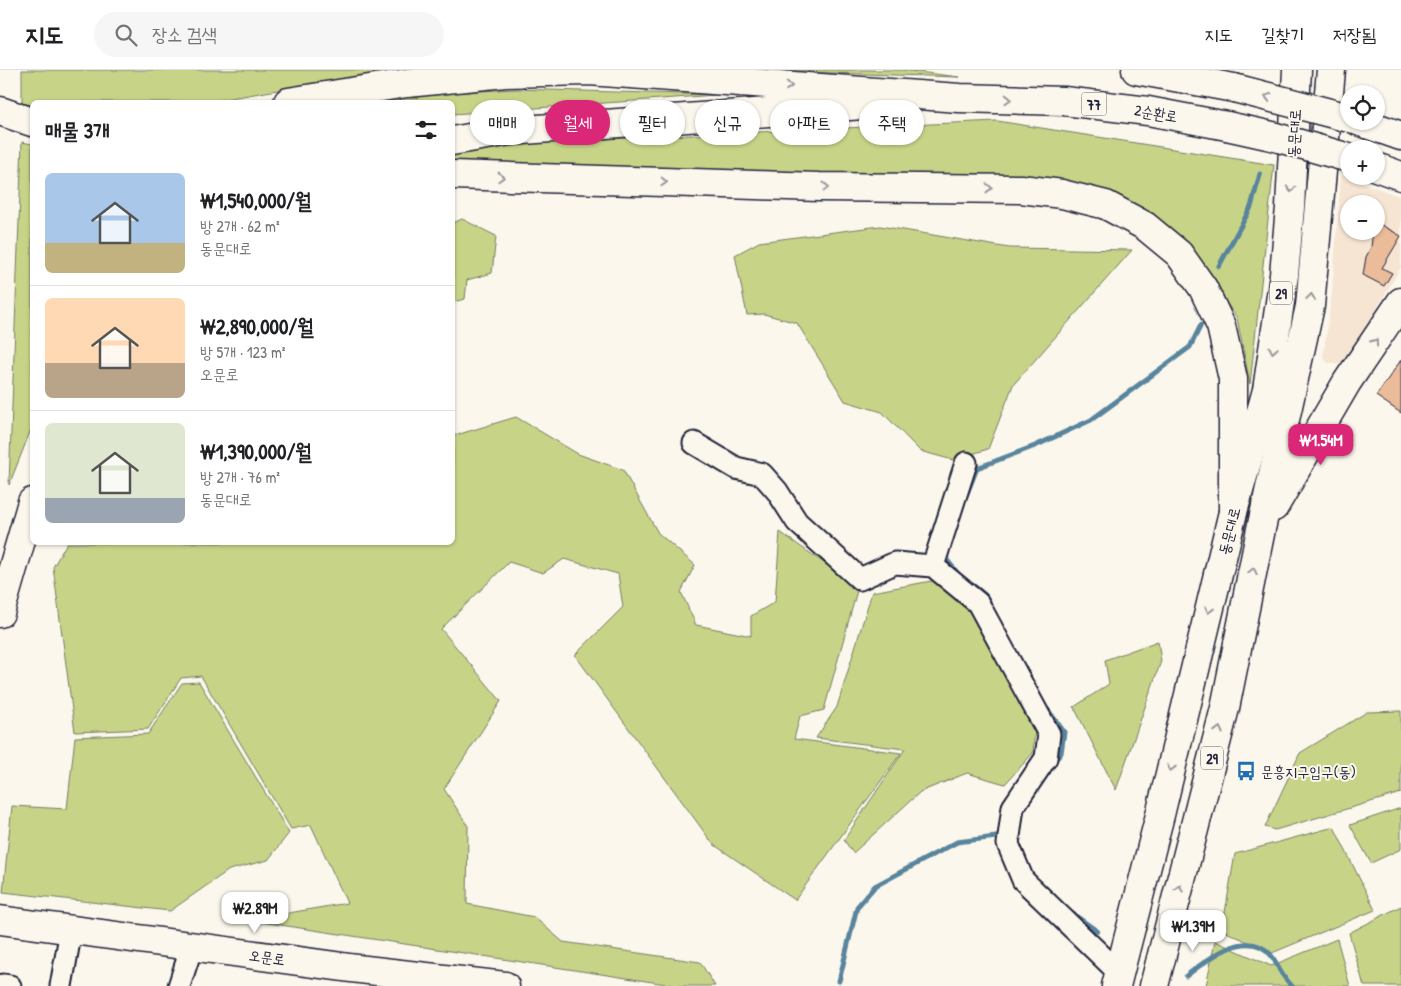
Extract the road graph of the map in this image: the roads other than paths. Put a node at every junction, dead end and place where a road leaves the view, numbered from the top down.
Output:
1 (1136, 70) edge
2 (1297, 70) edge
3 (1331, 70) edge
4 (959, 98) junction
5 (301, 100) edge
6 (0, 111) edge
7 (1340, 116) edge
8 (30, 121) edge
9 (1384, 130) edge
10 (1401, 136) edge
11 (455, 140) edge
12 (1340, 155) edge
13 (1385, 170) edge
14 (455, 176) edge
15 (1401, 176) edge
16 (1401, 302) edge
17 (694, 444) dead end
18 (966, 463) dead end
19 (30, 509) edge
20 (1233, 512) junction
21 (1261, 529) junction
22 (933, 566) junction
23 (0, 613) edge
24 (1172, 917) junction
25 (0, 920) edge
26 (71, 930) junction
27 (192, 946) junction
28 (1110, 979) edge
29 (464, 983) edge
30 (60, 986) edge
31 (180, 986) edge
32 (505, 986) edge
33 (1154, 986) edge
34 (1172, 986) edge

7 -> 1 main road, bridge
2 -> 20 main road, 동문대로 / 29
21 -> 3 main road, 동문대로 / 29
5 -> 4 main road
4 - 11 main road
4 -> 12 main road, 2순환로 / 77, bridge
6 - 8 main road
9 - 10 main road
13 - 15 main road
14 -> 20 main road
21 -> 16 main road, 동문대로
17 - 22 lane
18 - 22 lane
19 - 23 main road
20 -> 28 main road, 동문대로 / 29
24 -> 21 main road, 동문대로 / 29
22 - 28 lane
24 - 33 main road, 동문대로 / 29
24 - 34 main road
25 - 26 main road, 오문로
26 - 27 main road, 오문로
26 - 30 lane
27 - 29 main road, 오문로
27 - 31 lane
29 - 32 main road, 오문로

